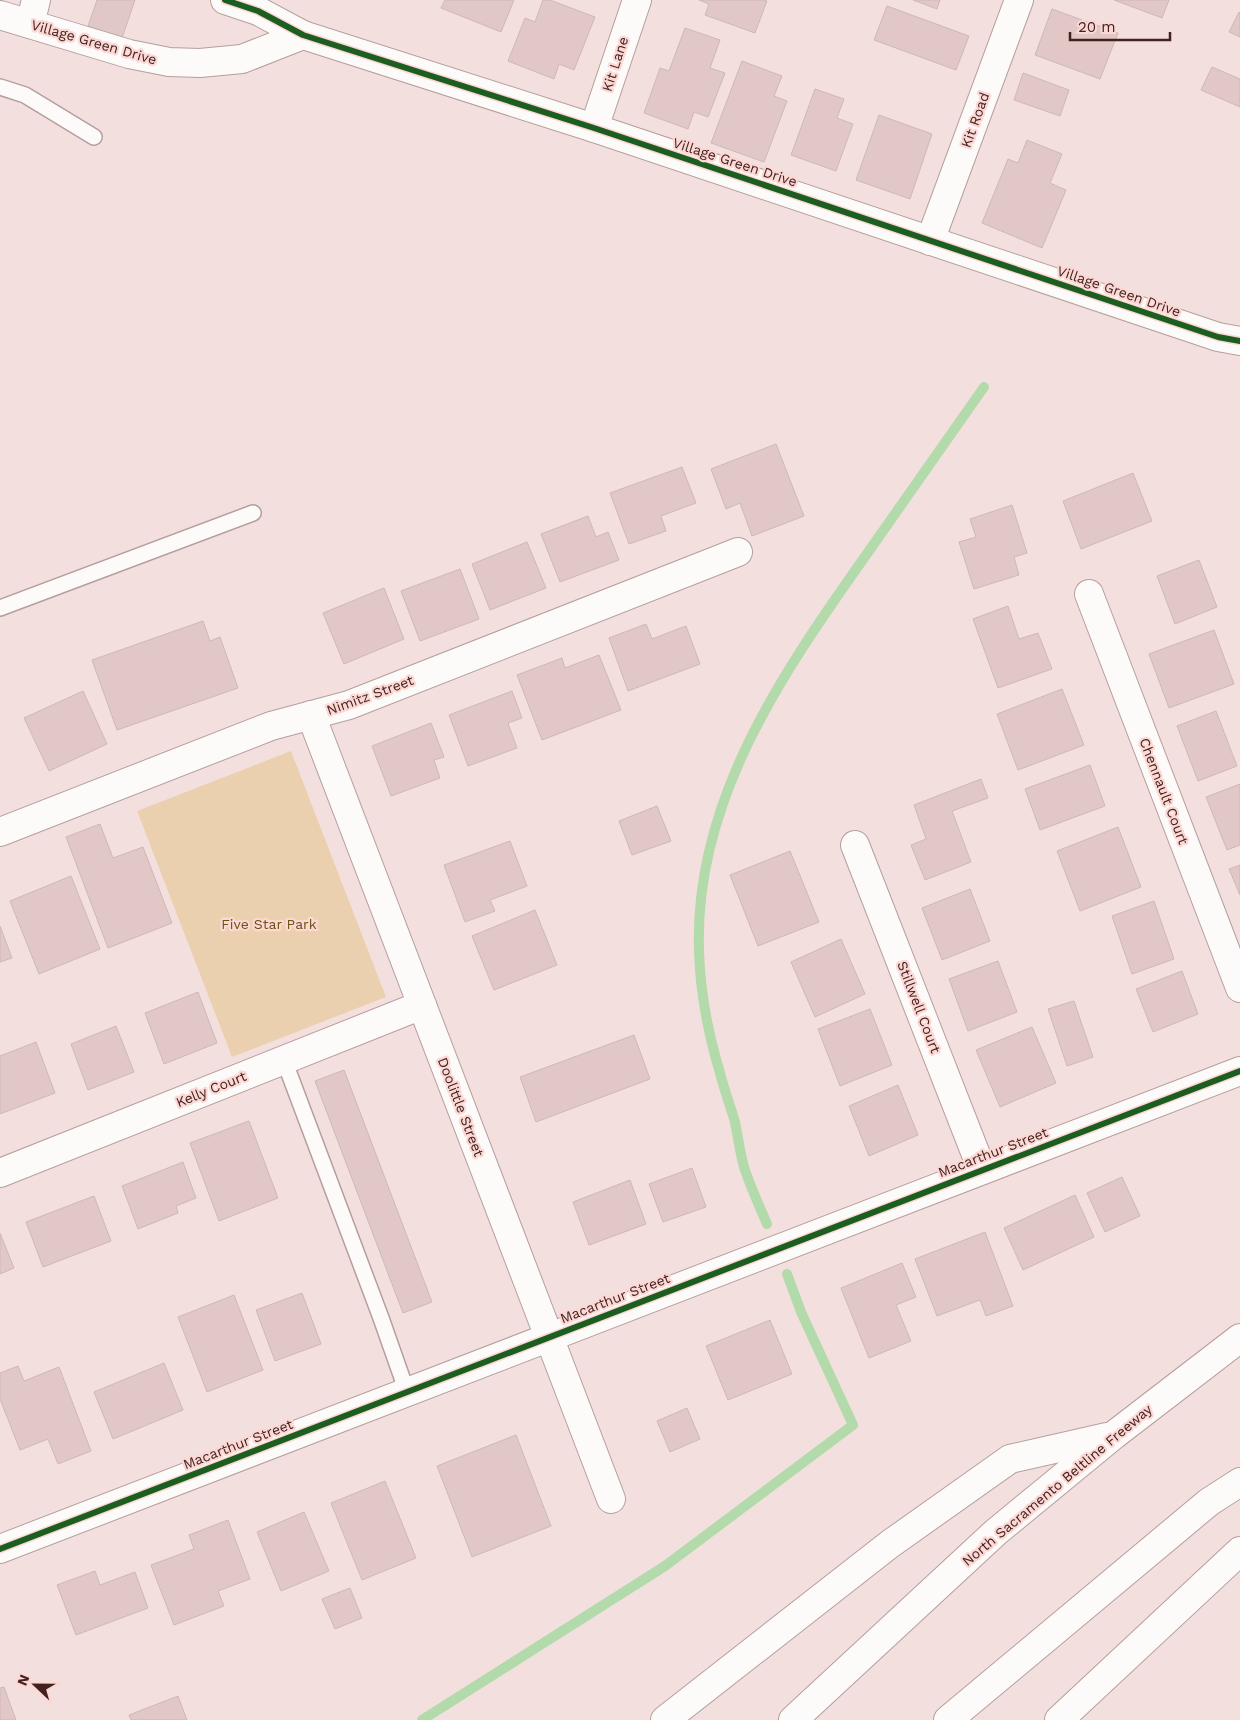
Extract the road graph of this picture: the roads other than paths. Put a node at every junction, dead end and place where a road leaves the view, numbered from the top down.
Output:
1 (226, 0) edge
2 (637, 0) edge
3 (1019, 0) edge
4 (33, 12) edge
5 (0, 14) edge
6 (304, 35) junction
7 (0, 87) edge
8 (594, 128) junction
9 (94, 137) dead end
10 (930, 241) junction
11 (1240, 341) edge
12 (253, 513) dead end
13 (738, 552) dead end
14 (1088, 594) dead end
15 (0, 608) edge
16 (311, 715) junction
17 (0, 832) edge
18 (856, 845) dead end
19 (1240, 988) edge
20 (422, 1006) junction
21 (284, 1060) junction
22 (1240, 1071) edge
23 (982, 1170) junction
24 (0, 1173) edge
25 (548, 1338) junction
26 (1240, 1338) edge
27 (407, 1392) junction
28 (1114, 1435) junction
29 (1240, 1482) edge
30 (611, 1499) dead end
31 (0, 1549) edge
32 (1240, 1551) edge
33 (665, 1720) edge
34 (793, 1720) edge
35 (948, 1720) edge
36 (1058, 1720) edge

1 - 6 main road, Village Green Drive
2 - 8 main road, Kit Lane
3 - 10 main road, Kit Road
4 - 5 main road, Village Green Drive
4 - 6 main road, Village Green Drive
6 - 8 main road, Village Green Drive
7 - 9 lane
8 - 10 main road, Village Green Drive
10 - 11 main road, Village Green Drive
12 - 15 lane
13 - 16 main road, Nimitz Street
14 - 19 main road, Chennault Court
16 - 17 main road, Nimitz Street
16 - 20 main road, Doolittle Street
18 - 23 main road, Stillwell Court
20 - 21 main road, Kelly Court
20 - 25 main road, Doolittle Street
21 - 24 main road, Kelly Court
21 - 27 lane
22 - 23 main road, Macarthur Street
23 - 25 main road, Macarthur Street
25 - 27 main road, Macarthur Street
25 - 30 main road, Doolittle Street
26 - 28 main road, North Sacramento Beltline Freeway
27 - 31 main road, Macarthur Street
28 - 33 main road
28 - 34 main road, North Sacramento Beltline Freeway
29 - 35 main road
32 - 36 main road

